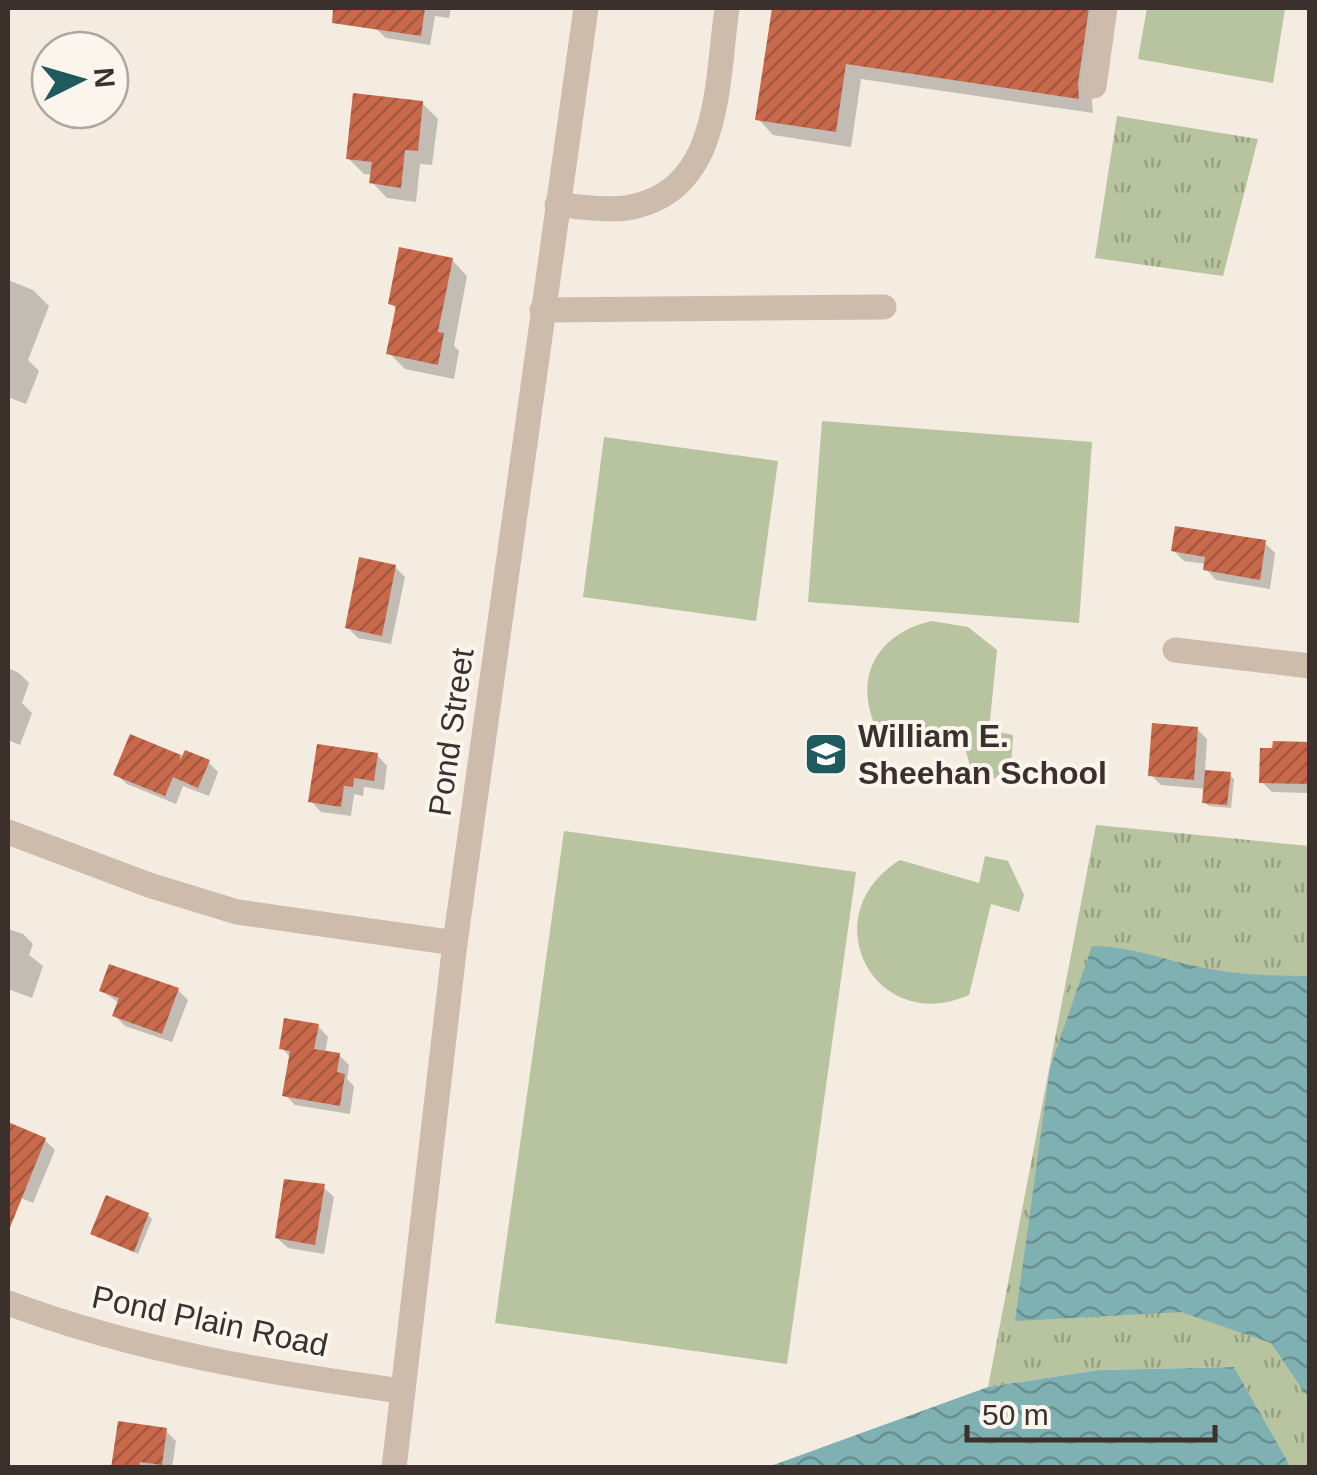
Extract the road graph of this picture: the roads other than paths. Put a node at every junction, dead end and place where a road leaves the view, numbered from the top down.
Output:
1 (586, 8) edge
2 (727, 8) edge
3 (1105, 8) edge
4 (1094, 86) dead end
5 (557, 205) junction
6 (884, 307) dead end
7 (542, 310) junction
8 (1175, 650) dead end
9 (1310, 666) edge
10 (8, 832) edge
11 (456, 943) junction
12 (8, 1303) edge
13 (402, 1391) junction
14 (394, 1468) edge

1 - 5 street, Pond Street
2 - 5 street
3 - 4 street
5 - 7 street, Pond Street
6 - 7 street
7 - 11 street, Pond Street
8 - 9 street
10 - 11 street
11 - 13 street, Pond Street
12 - 13 street, Pond Plain Road
13 - 14 street, Pond Street

